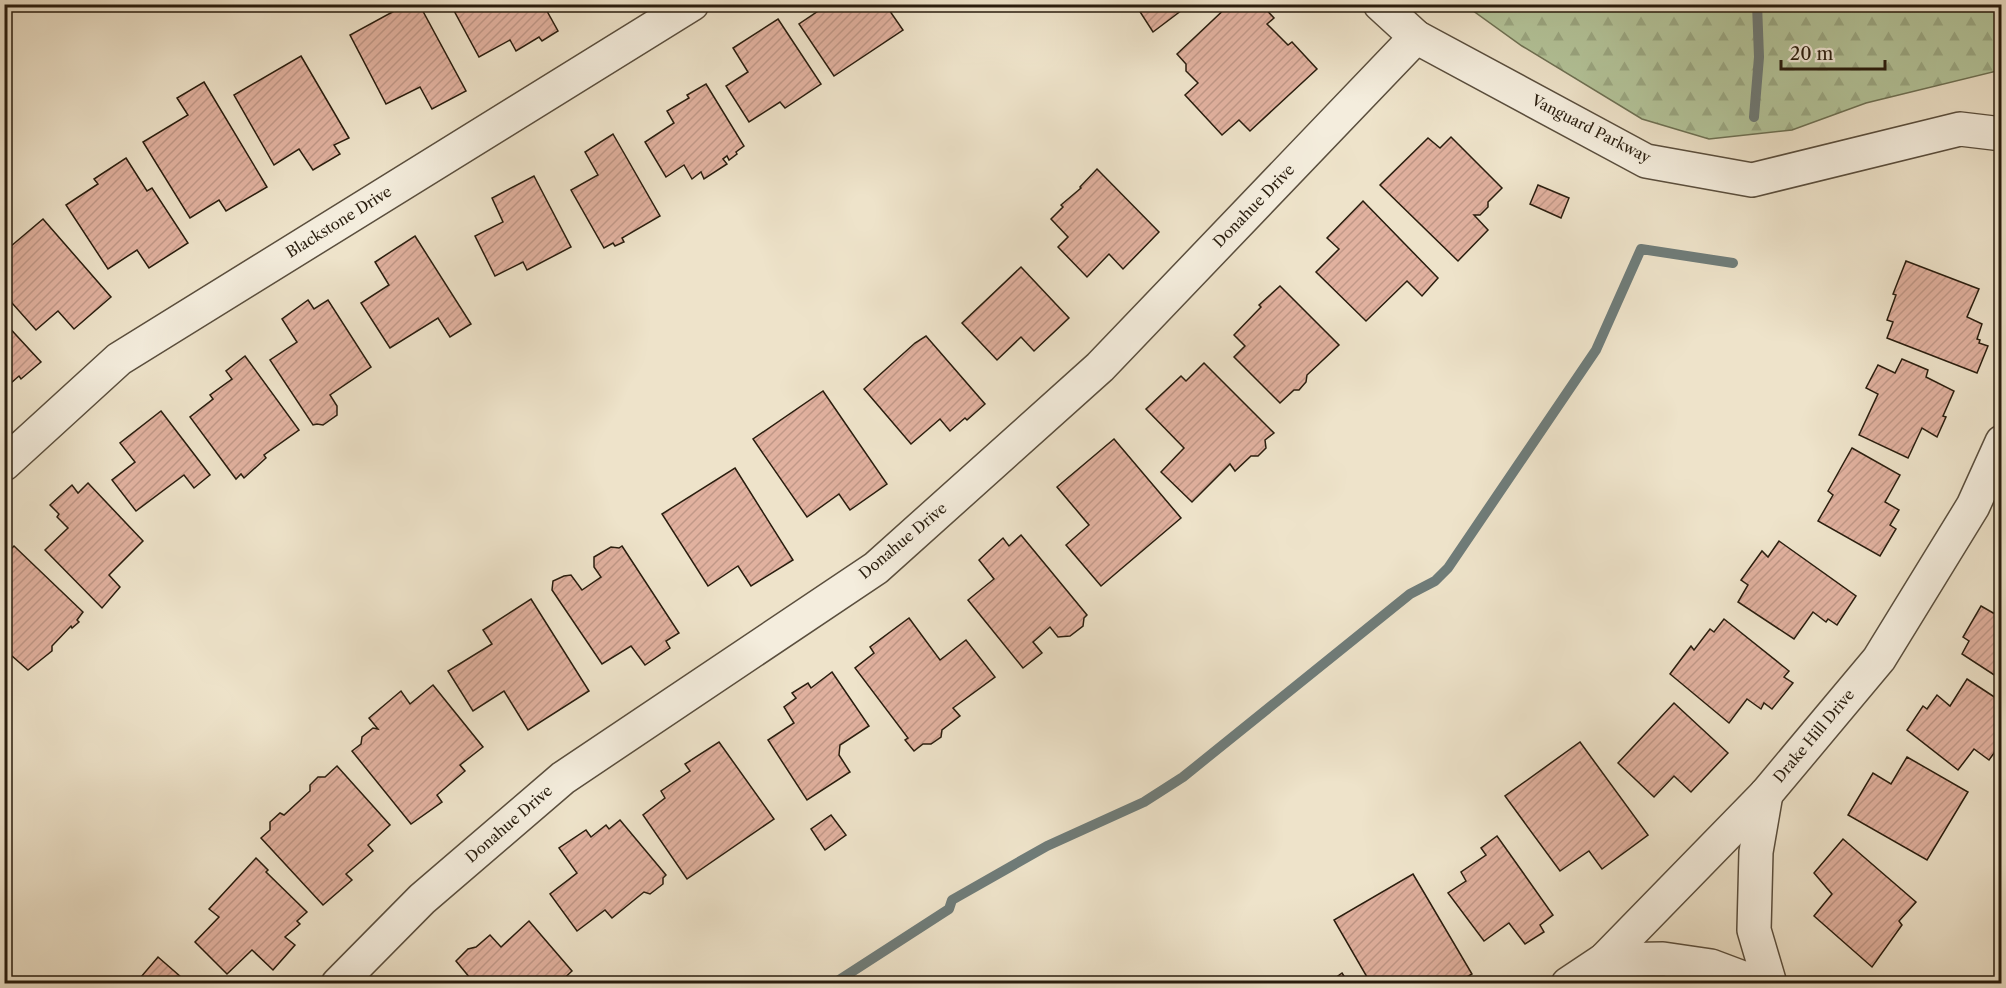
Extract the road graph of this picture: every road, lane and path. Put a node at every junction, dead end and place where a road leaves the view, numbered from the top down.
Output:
1 (692, 4) edge
2 (1380, 4) edge
3 (1416, 37) junction
4 (2001, 108) edge
5 (1960, 129) junction
6 (2001, 134) edge
7 (2001, 442) edge
8 (4, 464) edge
9 (1766, 794) junction
10 (1604, 960) junction
11 (338, 984) edge
12 (1568, 984) edge
13 (1760, 984) edge
14 (1770, 984) edge

1 - 8 street, Blackstone Drive
2 - 3 street, Vanguard Parkway
3 - 5 street, Vanguard Parkway
3 - 11 street, Donahue Drive
4 - 5 street
5 - 6 street, Vanguard Parkway
7 - 9 street, Drake Hill Drive
9 - 10 street, Drake Hill Drive
9 - 14 street
10 - 12 street, Drake Hill Drive
10 - 13 street

